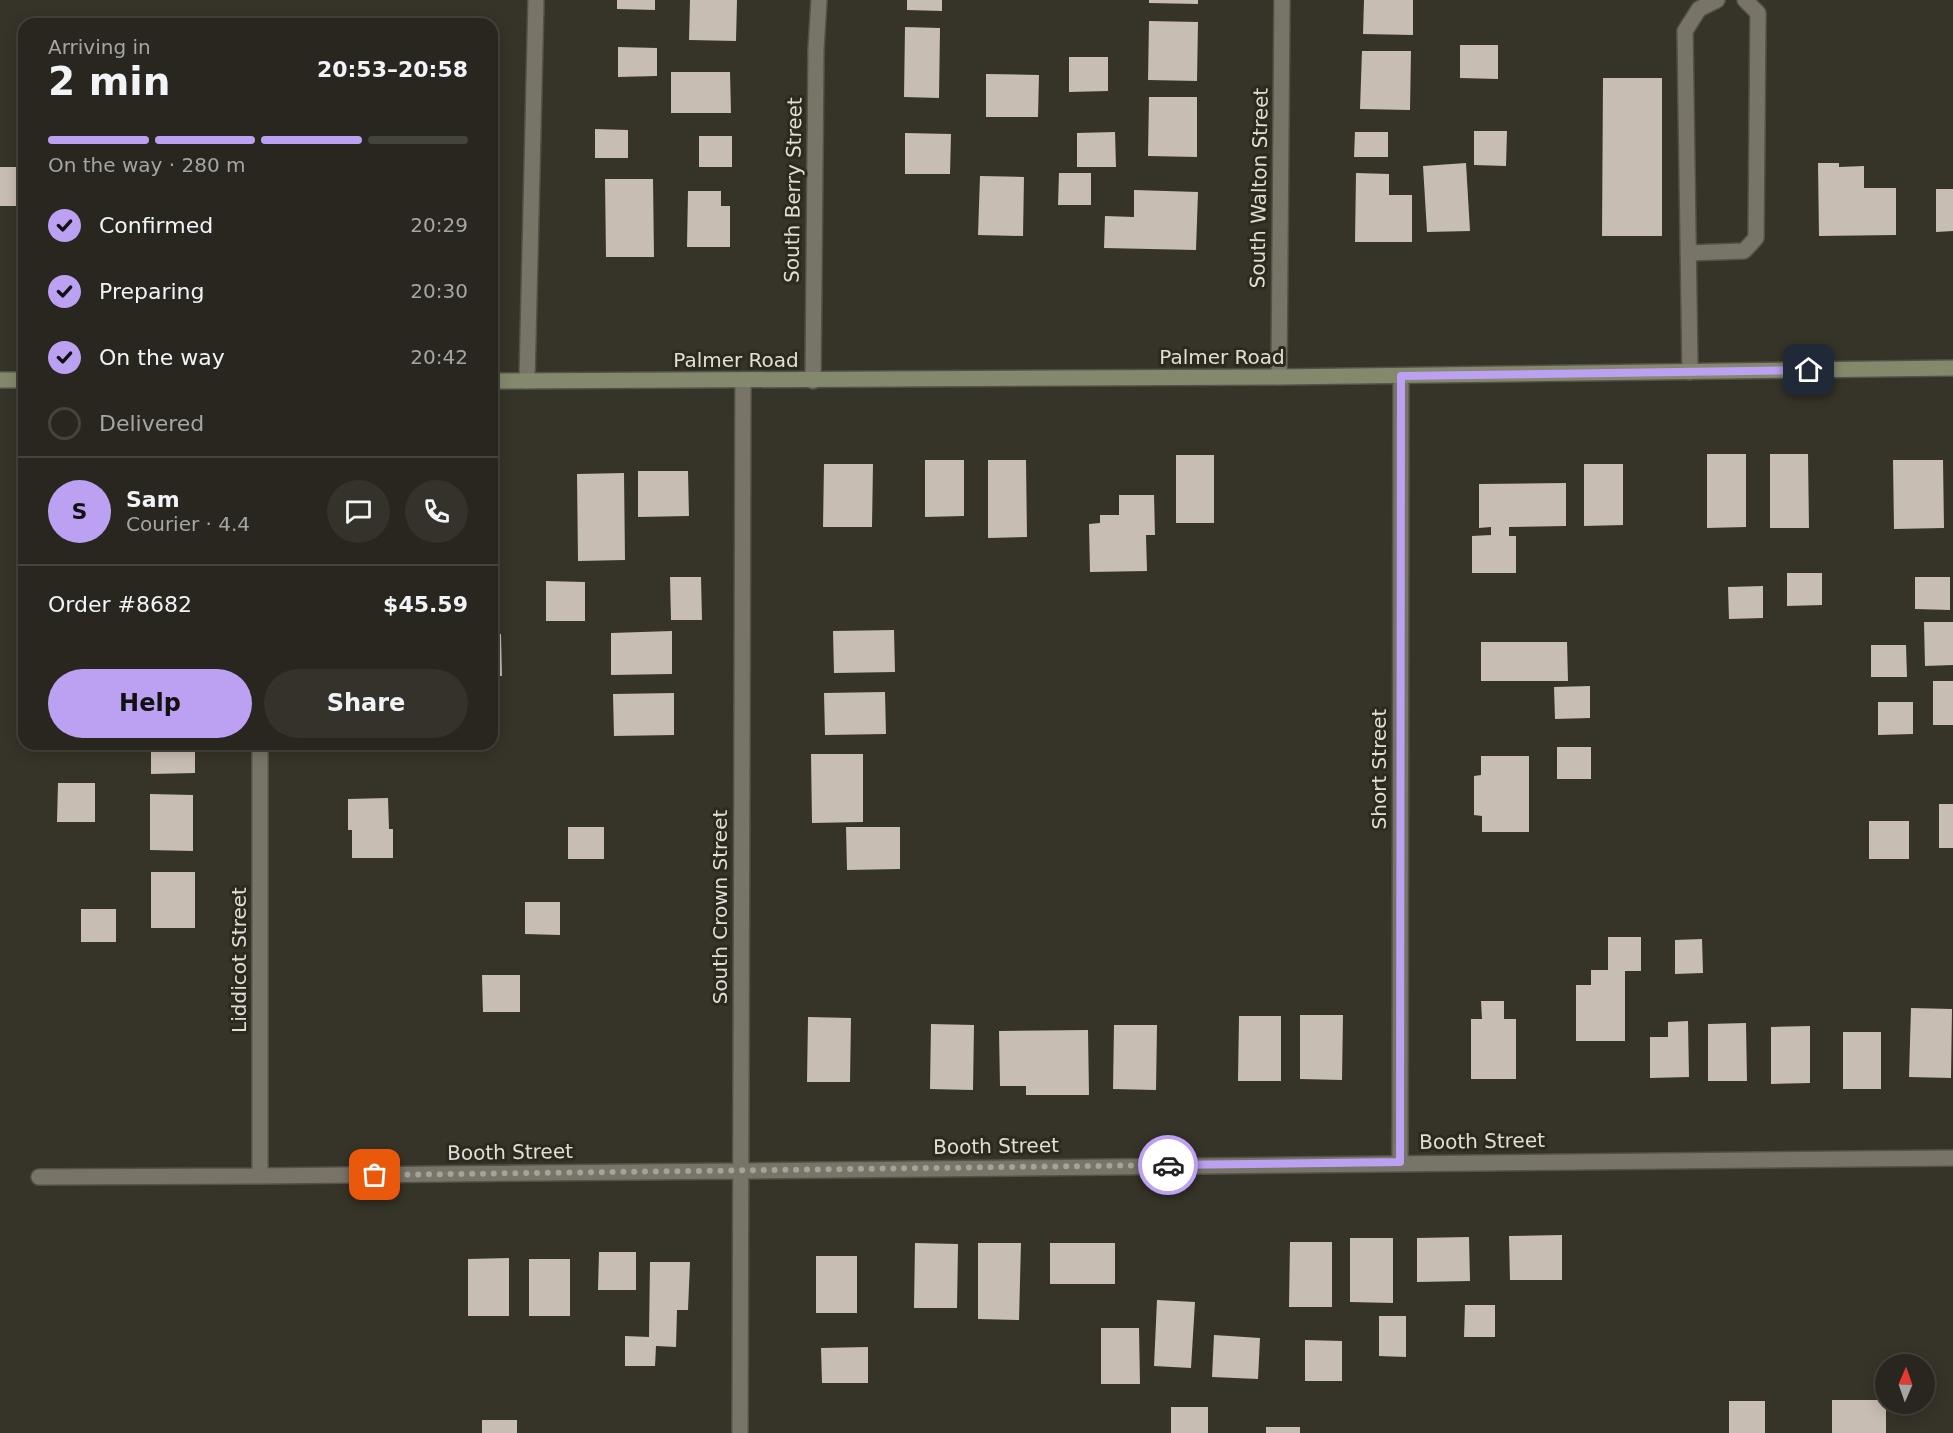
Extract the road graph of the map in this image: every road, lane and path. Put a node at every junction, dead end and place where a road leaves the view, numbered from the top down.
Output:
1 (536, 0) edge
2 (819, 0) edge
3 (1282, 0) edge
4 (1717, 0) edge
5 (1745, 0) edge
6 (1688, 253) junction
7 (1953, 368) edge
8 (1690, 372) junction
9 (1401, 376) junction
10 (1279, 377) junction
11 (0, 380) edge
12 (18, 380) edge
13 (498, 381) edge
14 (527, 381) junction
15 (743, 381) junction
16 (813, 381) junction
17 (260, 750) edge
18 (1953, 1158) edge
19 (1400, 1162) junction
20 (741, 1170) junction
21 (260, 1176) junction
22 (39, 1177) dead end
23 (740, 1433) edge

1 - 14 street
2 - 16 street, South Berry Street
3 - 10 street, South Walton Street
4 - 6 street
5 - 6 street
6 - 8 street
7 - 8 street, Palmer Road
8 - 9 street, Palmer Road
9 - 10 street, Palmer Road
9 - 19 street, Short Street
10 - 16 street, Palmer Road
11 - 12 street
13 - 14 street, Palmer Road
14 - 15 street, Palmer Road
15 - 16 street, Palmer Road
15 - 20 street, South Crown Street
17 - 21 street, Liddicot Street
18 - 19 street, Booth Street
19 - 20 street, Booth Street
20 - 21 street, Booth Street
20 - 23 street, South Crown Street
21 - 22 street, Booth Street

